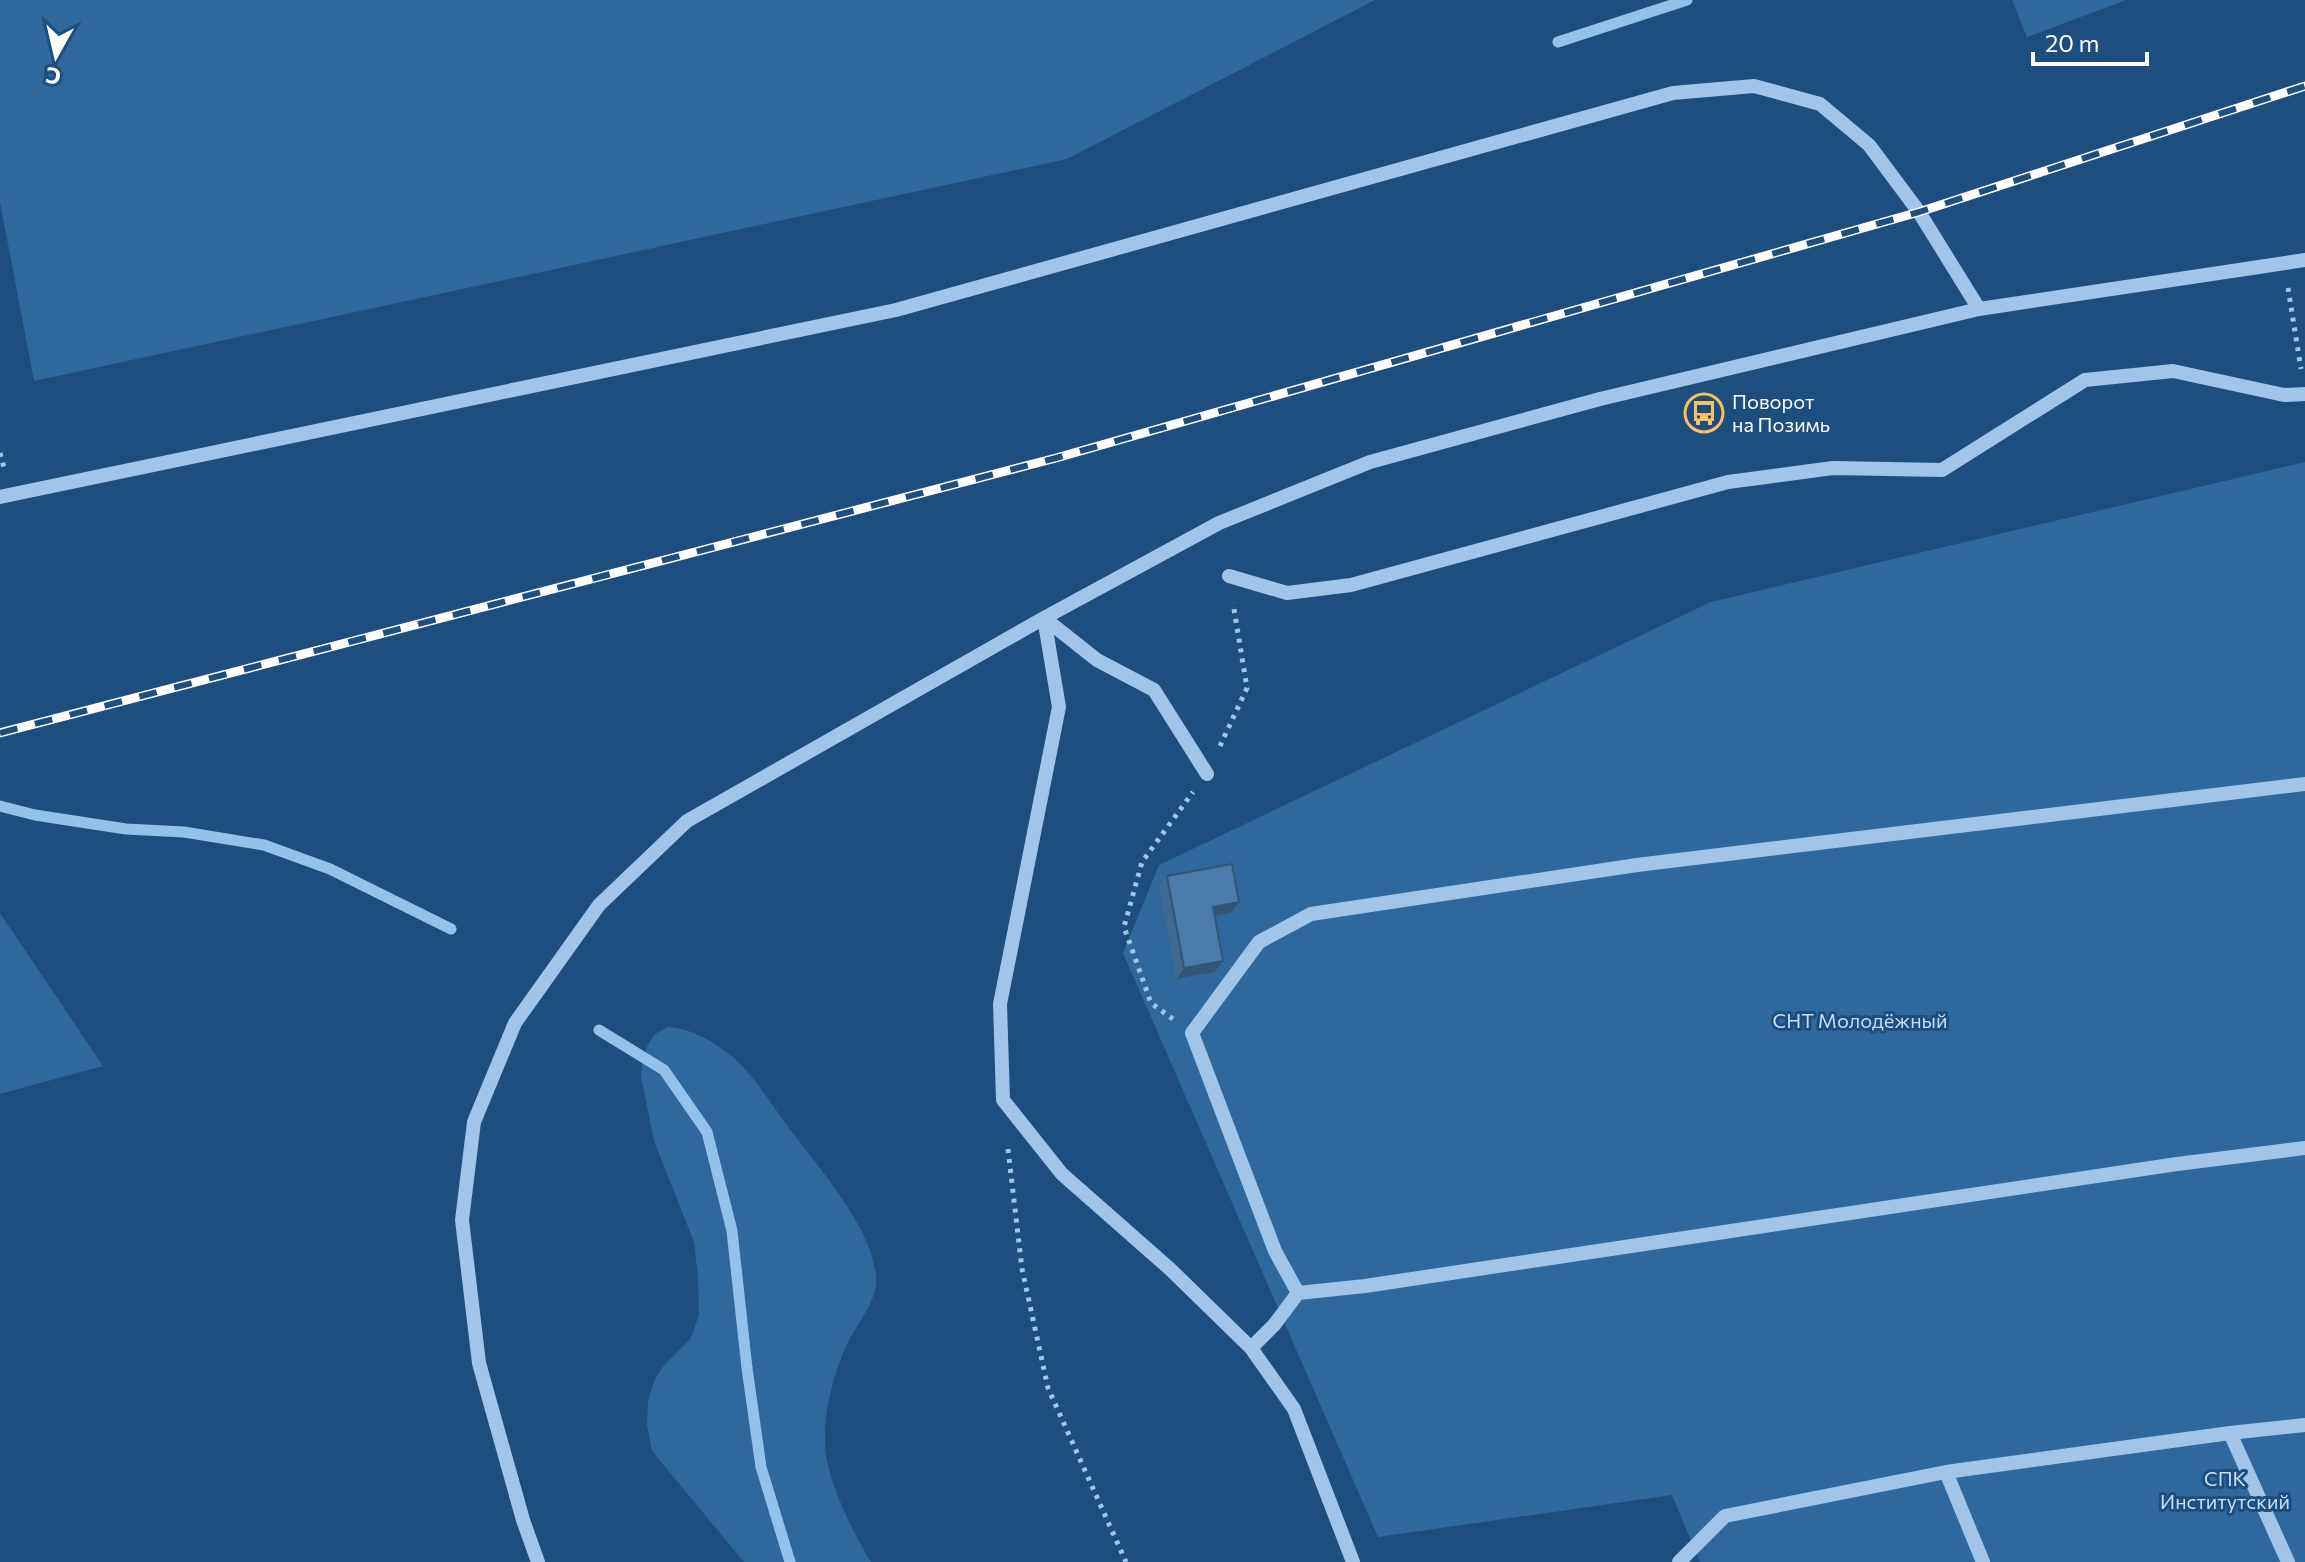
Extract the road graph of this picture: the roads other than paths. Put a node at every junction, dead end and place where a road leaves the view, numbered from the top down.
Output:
1 (2305, 260) edge
2 (1979, 309) junction
3 (2305, 394) edge
4 (0, 497) edge
5 (1229, 576) dead end
6 (1044, 618) junction
7 (1207, 774) dead end
8 (2305, 784) edge
9 (2305, 1148) edge
10 (1298, 1293) junction
11 (1251, 1348) junction
12 (2305, 1425) edge
13 (2230, 1433) junction
14 (1946, 1472) junction
15 (538, 1562) edge
16 (1353, 1562) edge
17 (1679, 1562) edge
18 (1983, 1562) edge
19 (2288, 1562) edge

1 - 2 street
2 - 4 street
2 - 6 street
3 - 5 street
6 - 7 street
6 - 11 street
6 - 15 street
8 - 10 street
9 - 10 street
10 - 11 street
11 - 16 street
12 - 13 street
13 - 14 street
13 - 19 street
14 - 17 street
14 - 18 street

